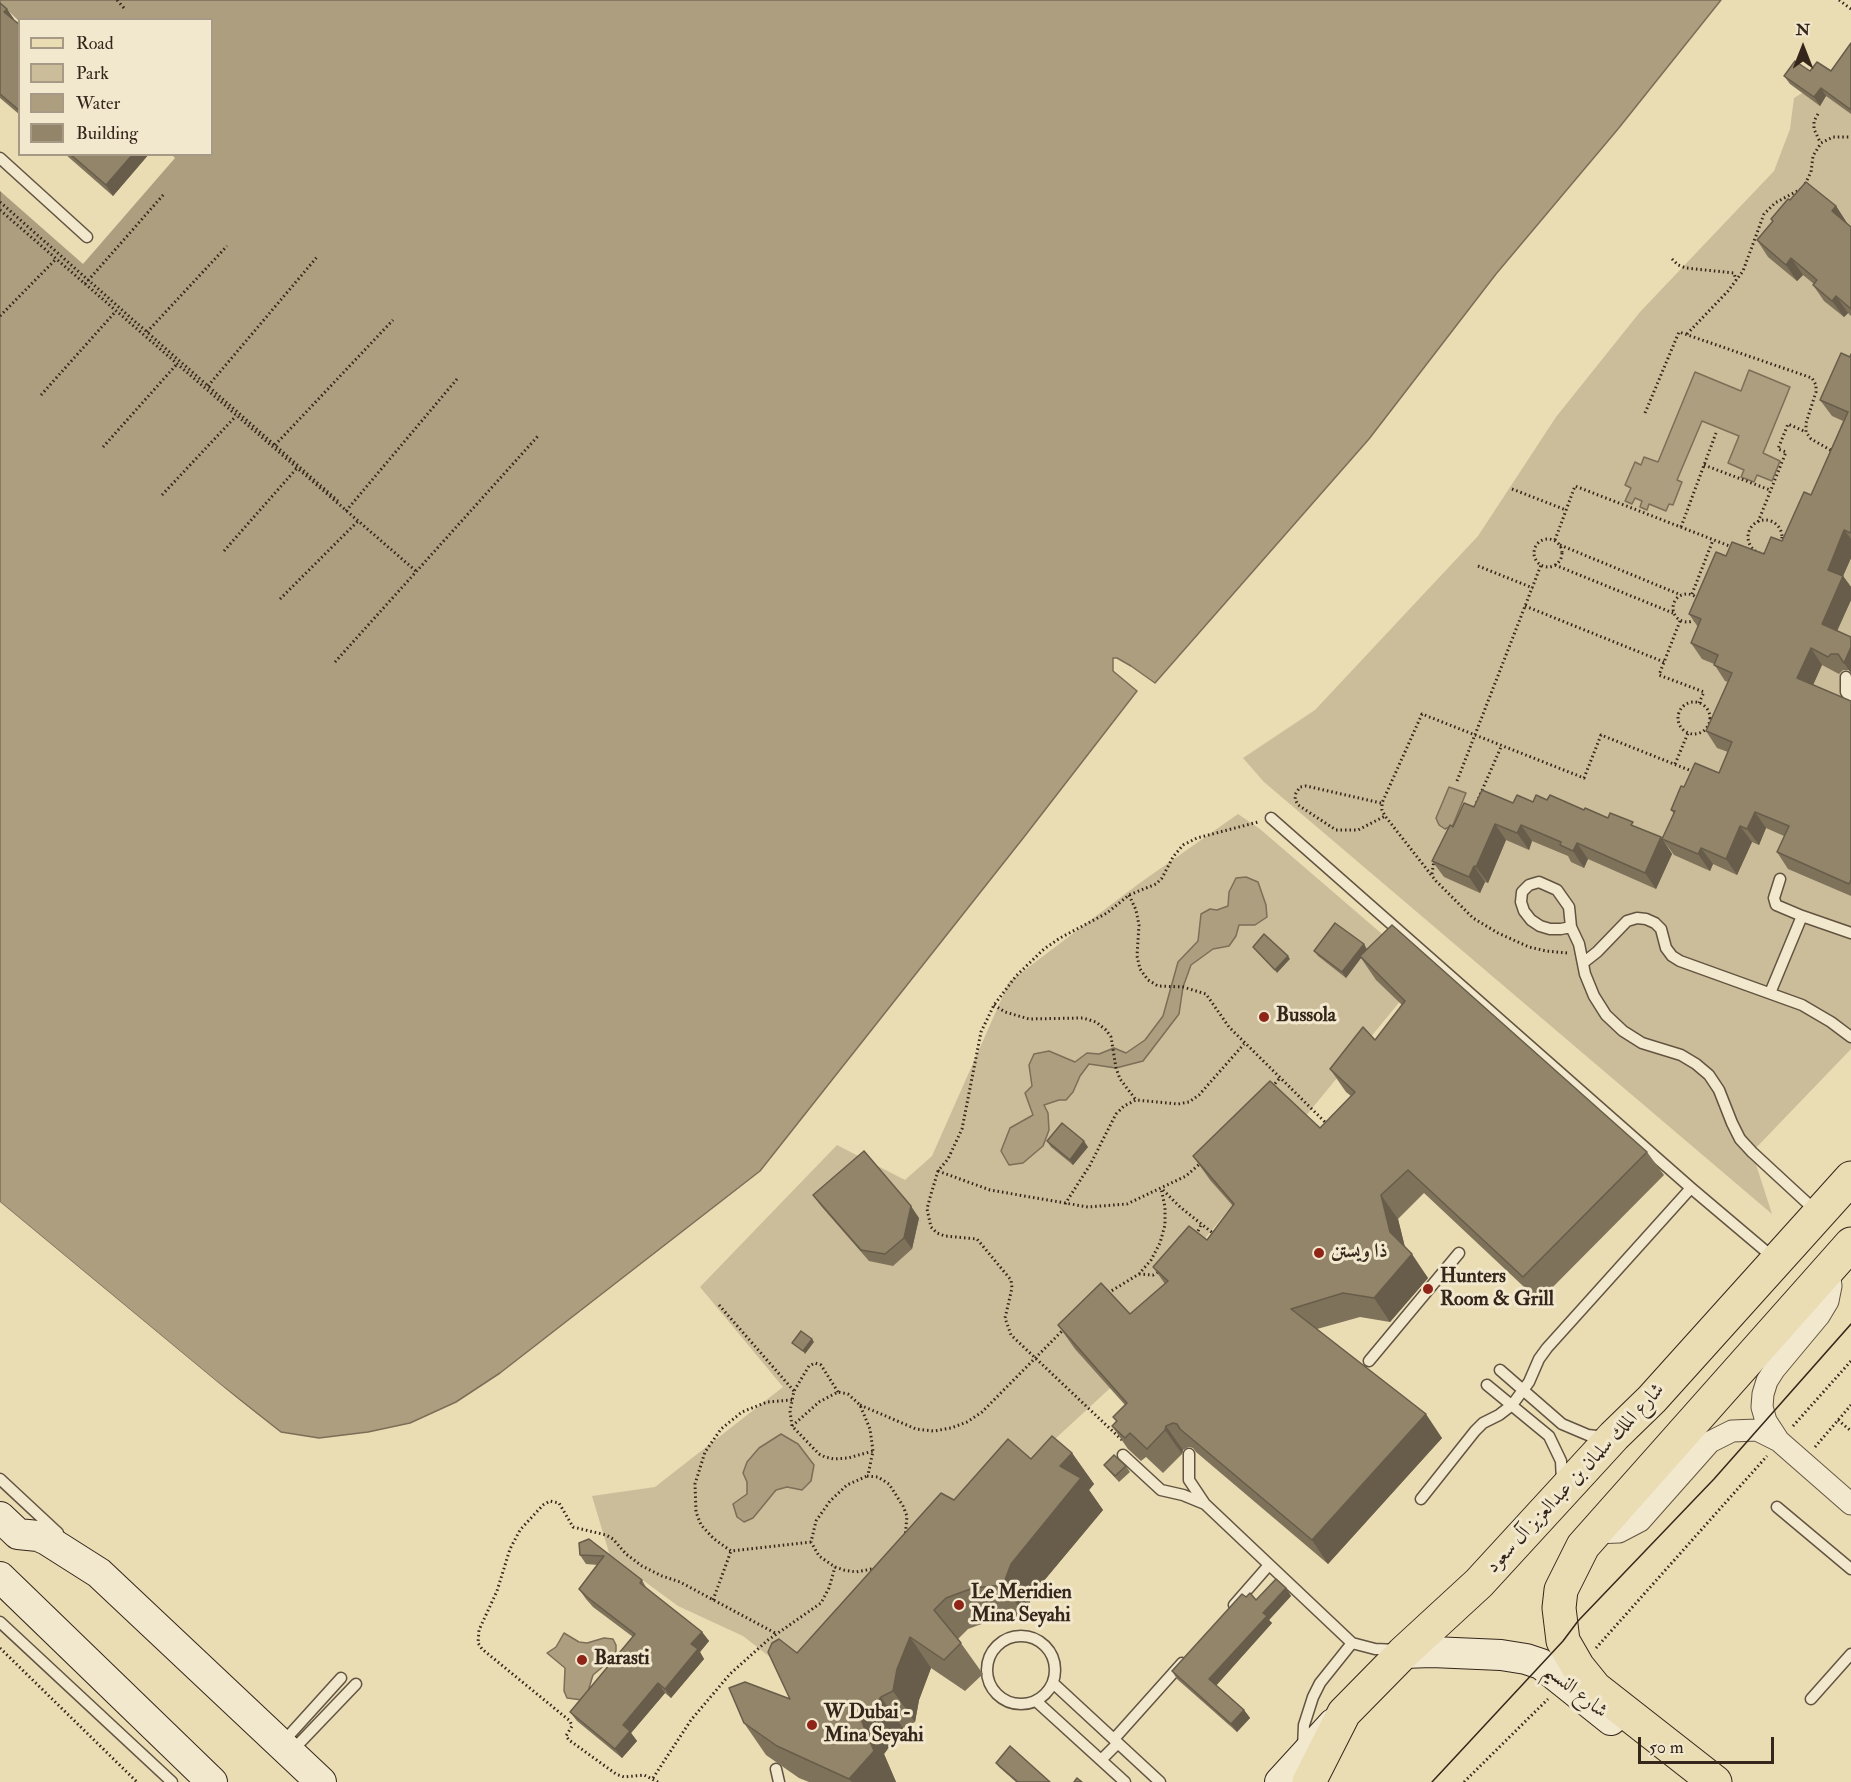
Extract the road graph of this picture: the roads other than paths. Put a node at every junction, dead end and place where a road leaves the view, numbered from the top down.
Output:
1 (0, 158) edge
2 (87, 237) dead end
3 (1845, 677) edge
4 (1851, 698) edge
5 (1271, 818) road end
6 (1780, 879) edge
7 (1802, 916) junction
8 (1571, 927) junction
9 (1851, 933) edge
10 (1582, 958) junction
11 (1770, 993) junction
12 (1851, 1037) edge
13 (1851, 1178) edge
14 (1691, 1188) junction
15 (1820, 1215) junction
16 (1851, 1244) edge
17 (1458, 1253) edge
18 (1777, 1261) junction
19 (1829, 1269) junction
20 (1369, 1361) dead end
21 (1500, 1370) dead end
22 (1487, 1385) dead end
23 (1523, 1391) junction
24 (1512, 1405) junction
25 (1614, 1436) junction
26 (1779, 1441) junction
27 (1189, 1454) edge
28 (1123, 1455) edge
29 (0, 1479) edge
30 (1560, 1496) junction
31 (1421, 1499) dead end
32 (1205, 1504) junction
33 (1851, 1504) edge
34 (1777, 1507) dead end
35 (0, 1517) edge
36 (1588, 1540) junction
37 (1269, 1565) junction
38 (1851, 1569) edge
39 (99, 1573) junction
40 (0, 1577) edge
41 (1223, 1617) edge
42 (0, 1622) edge
43 (1353, 1642) junction
44 (1409, 1649) junction
45 (1192, 1652) edge
46 (1851, 1654) edge
47 (341, 1678) dead end
48 (1053, 1683) junction
49 (356, 1684) dead end
50 (1811, 1699) dead end
51 (1036, 1701) junction
52 (1116, 1741) junction
53 (285, 1748) junction
54 (1101, 1761) junction
55 (1306, 1768) edge
56 (776, 1769) edge
57 (172, 1782) edge
58 (212, 1782) edge
59 (321, 1782) edge
60 (779, 1782) edge
61 (1125, 1782) edge
62 (1160, 1782) edge
63 (1280, 1782) edge
64 (1692, 1782) edge
65 (1715, 1782) edge

1 - 2 lane
3 - 4 lane
5 - 14 lane
6 - 7 lane
7 - 9 lane
7 - 11 lane
8 - 8 lane
8 - 10 lane
10 - 11 lane
10 - 15 lane
11 - 12 lane
13 - 15 main road, شارع الملك سلمان بن عبدالعزيز آل سعود
14 - 18 lane
14 - 23 lane
15 - 18 main road, شارع الملك سلمان بن عبدالعزيز آل سعود
16 - 19 main road
17 - 20 lane
18 - 25 main road, شارع الملك سلمان بن عبدالعزيز آل سعود
19 - 26 street
19 - 36 main road
21 - 23 lane
22 - 24 lane
23 - 24 lane
23 - 25 lane
24 - 30 lane
24 - 31 lane
25 - 30 main road, شارع الملك سلمان بن عبدالعزيز آل سعود
26 - 33 street
26 - 36 street
27 - 32 lane
28 - 32 lane
29 - 39 lane
30 - 44 main road, شارع الملك سلمان بن عبدالعزيز آل سعود
32 - 37 lane
34 - 38 lane
35 - 39 street
36 - 65 main road
37 - 41 lane
37 - 43 lane
39 - 53 street
40 - 58 street
42 - 57 lane
43 - 44 lane
43 - 55 lane
44 - 55 main road, شارع الملك سلمان بن عبدالعزيز آل سعود
44 - 64 street, شارع النسيم
45 - 52 lane
46 - 50 lane
47 - 53 lane
48 - 51 lane
48 - 51 lane
48 - 52 lane
49 - 53 lane
51 - 54 lane
52 - 54 lane
52 - 62 lane
53 - 59 street
54 - 61 lane
55 - 63 street
56 - 60 lane

